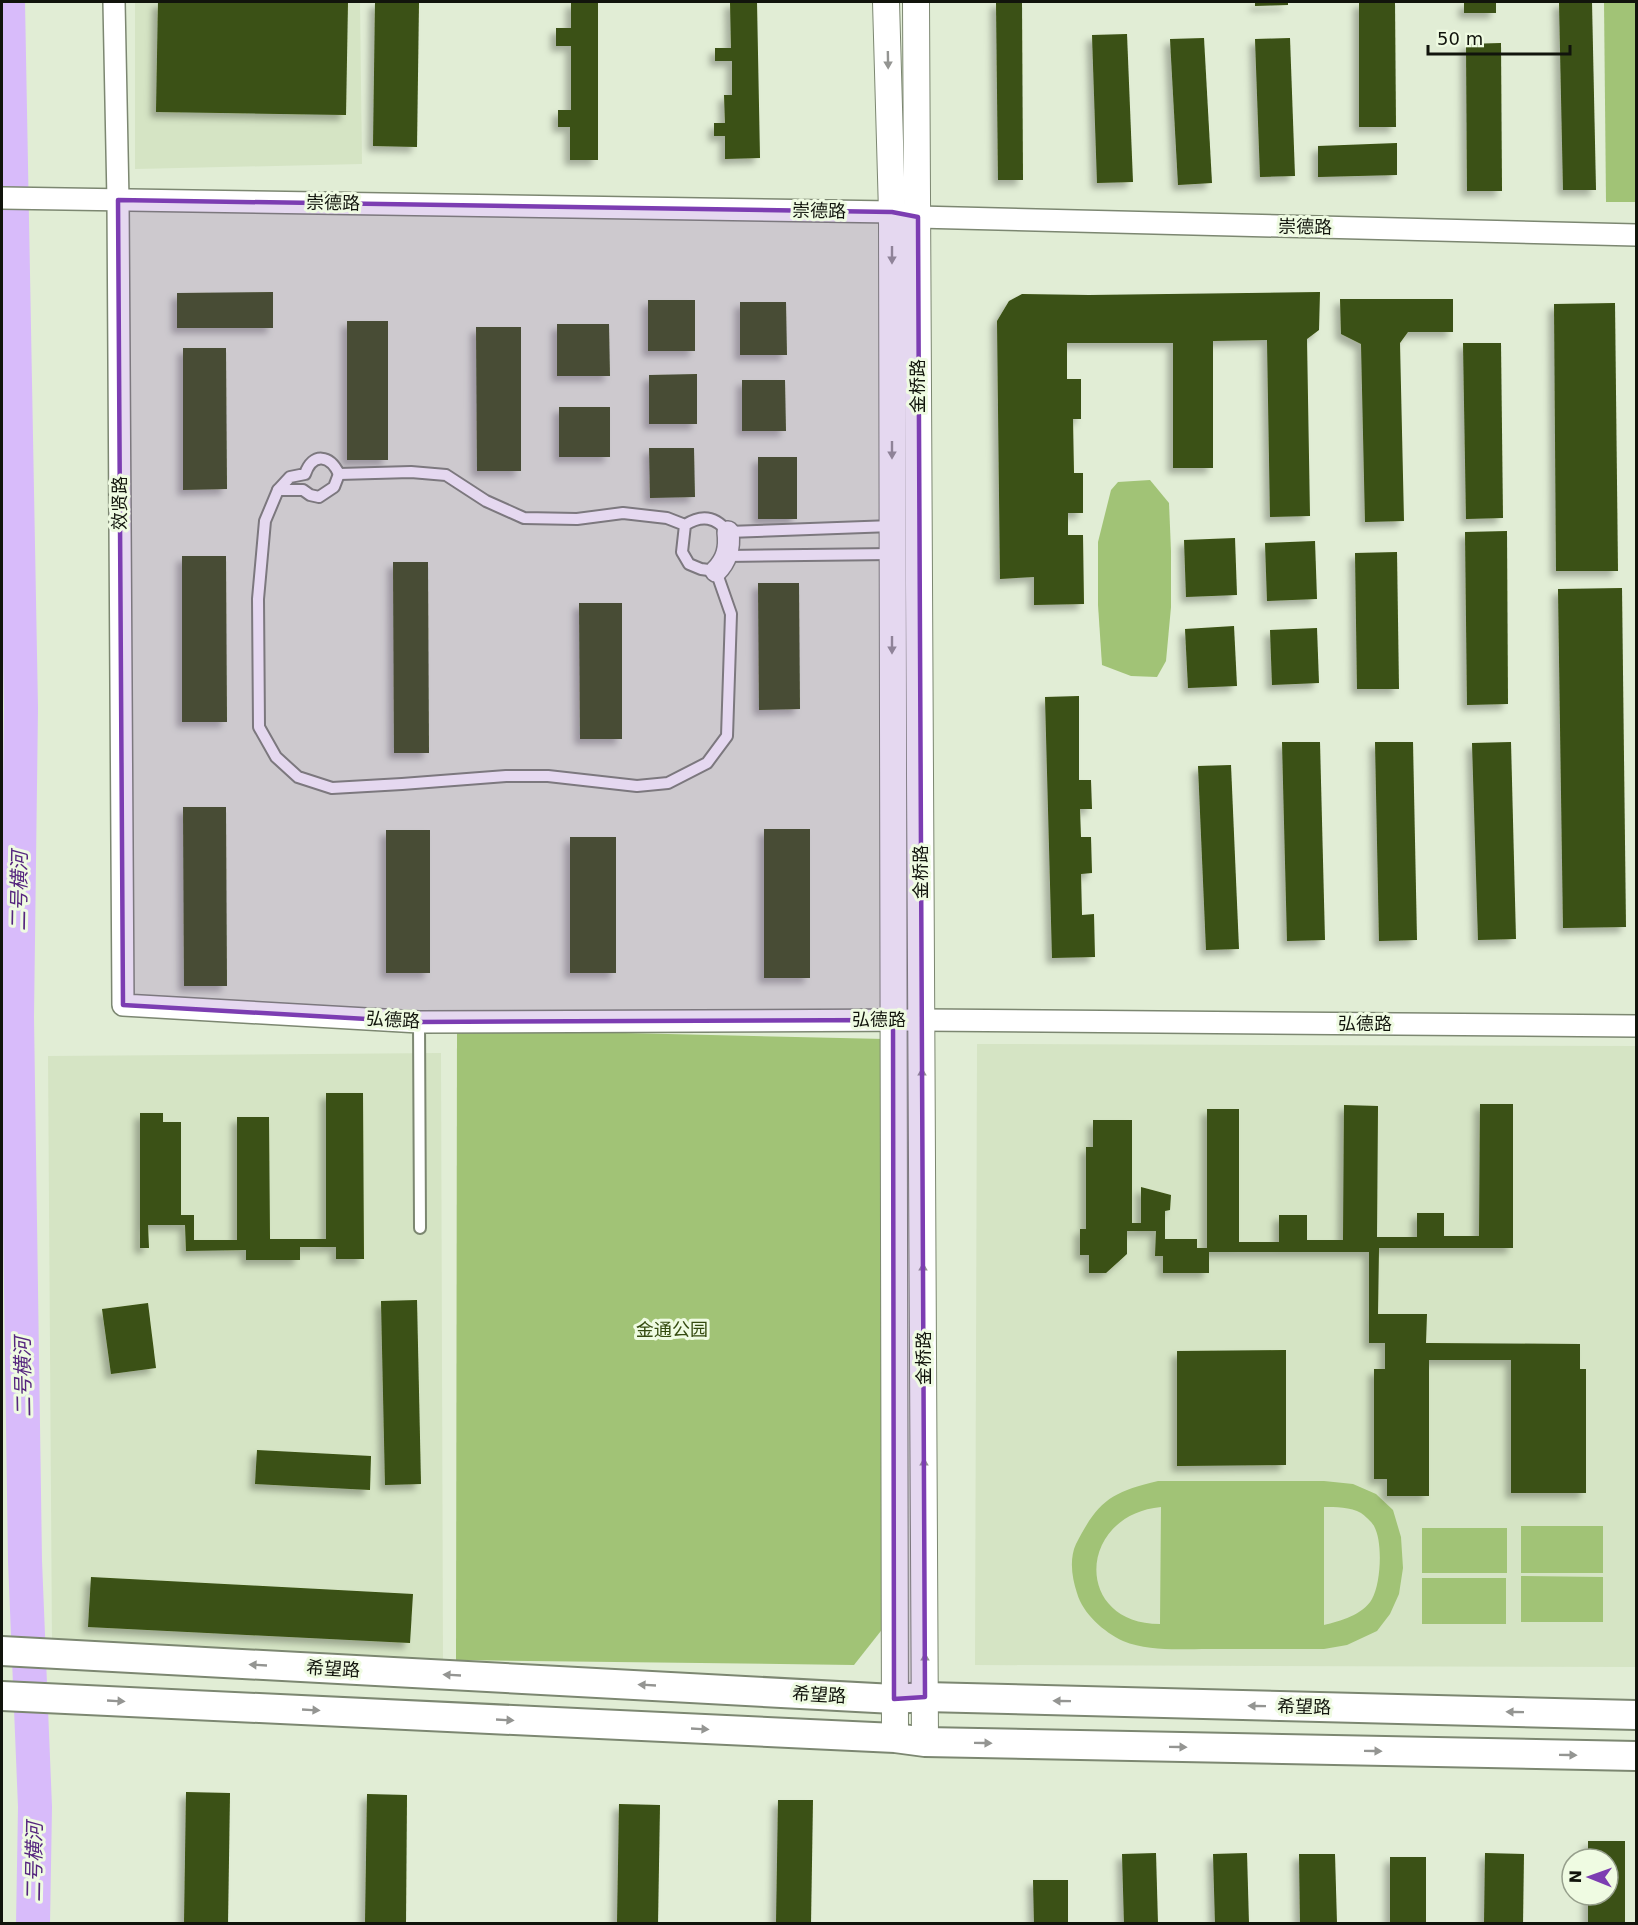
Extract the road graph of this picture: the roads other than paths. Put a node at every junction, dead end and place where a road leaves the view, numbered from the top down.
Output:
1 (114, 2) edge
2 (886, 2) edge
3 (916, 2) edge
4 (2, 198) edge
5 (118, 200) junction
6 (892, 212) junction
7 (918, 217) junction
8 (1636, 235) edge
9 (339, 474) junction
10 (278, 490) junction
11 (685, 525) junction
12 (892, 526) junction
13 (728, 532) junction
14 (892, 554) junction
15 (721, 564) junction
16 (123, 1005) joint
17 (922, 1020) junction
18 (419, 1022) junction
19 (1636, 1026) edge
20 (420, 1228) dead end
21 (2, 1651) edge
22 (2, 1696) edge
23 (925, 1697) junction
24 (894, 1699) junction
25 (1636, 1715) edge
26 (895, 1738) junction
27 (925, 1742) junction
28 (1636, 1756) edge

1 - 5 street, 效贤路
2 -> 6 street, 金桥路
3 - 7 street, 金桥路
4 - 5 street, 崇德路
5 - 6 street, 崇德路
5 - 16 street, 效贤路
6 - 7 street, 崇德路
6 -> 12 street, 金桥路
7 - 8 street, 崇德路
7 - 17 street, 金桥路
9 - 10 lane
9 - 10 lane
9 - 11 lane
10 - 15 lane
11 - 13 lane
11 - 15 lane
12 - 13 lane
12 - 14 street, 金桥路
13 - 15 street
14 - 15 lane
14 -> 24 street, 金桥路
16 - 18 street, 弘德路
17 - 18 street, 弘德路
17 - 19 street, 弘德路
23 -> 17 street, 金桥路
18 - 20 lane
24 -> 21 main road, 希望路
22 -> 26 main road
23 - 24 main road, 希望路
25 -> 23 main road, 希望路
23 - 27 street, 金桥路
24 - 26 street, 金桥路
26 - 27 main road
27 -> 28 main road

